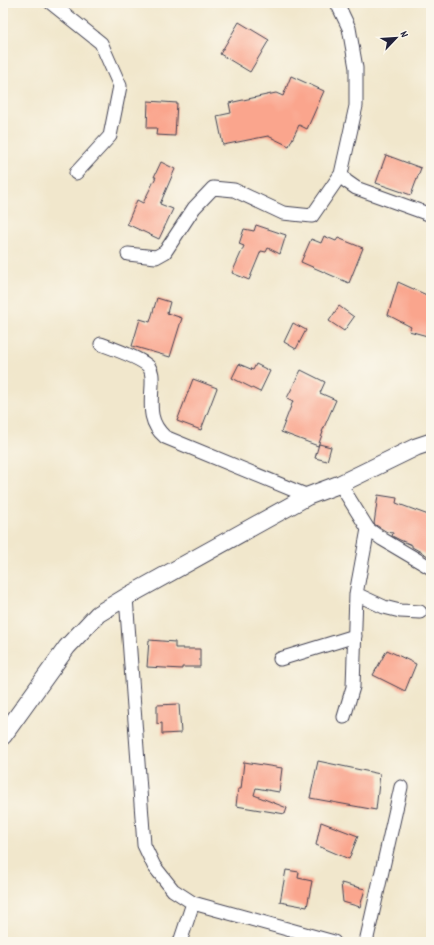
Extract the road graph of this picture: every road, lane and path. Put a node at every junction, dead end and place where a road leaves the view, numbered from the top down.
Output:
1 (51, 3) edge
2 (337, 3) edge
3 (76, 173) dead end
4 (341, 174) junction
5 (431, 216) edge
6 (128, 254) dead end
7 (101, 344) dead end
8 (431, 442) edge
9 (340, 484) junction
10 (308, 496) junction
11 (368, 529) junction
12 (431, 568) edge
13 (356, 594) junction
14 (126, 597) junction
15 (420, 612) dead end
16 (356, 636) junction
17 (280, 659) dead end
18 (344, 717) dead end
19 (3, 736) edge
20 (401, 787) dead end
21 (194, 904) junction
22 (180, 942) edge
23 (334, 942) edge
24 (366, 942) edge

1 - 3 street
2 - 4 street
4 - 5 street
4 - 6 street
7 - 10 street
8 - 9 street
9 - 10 street
9 - 11 street
10 - 14 street
11 - 12 street
11 - 13 street
13 - 15 street
13 - 16 street
14 - 19 street
14 - 21 street
16 - 17 street
16 - 18 street
20 - 24 street
21 - 22 street
21 - 23 street

